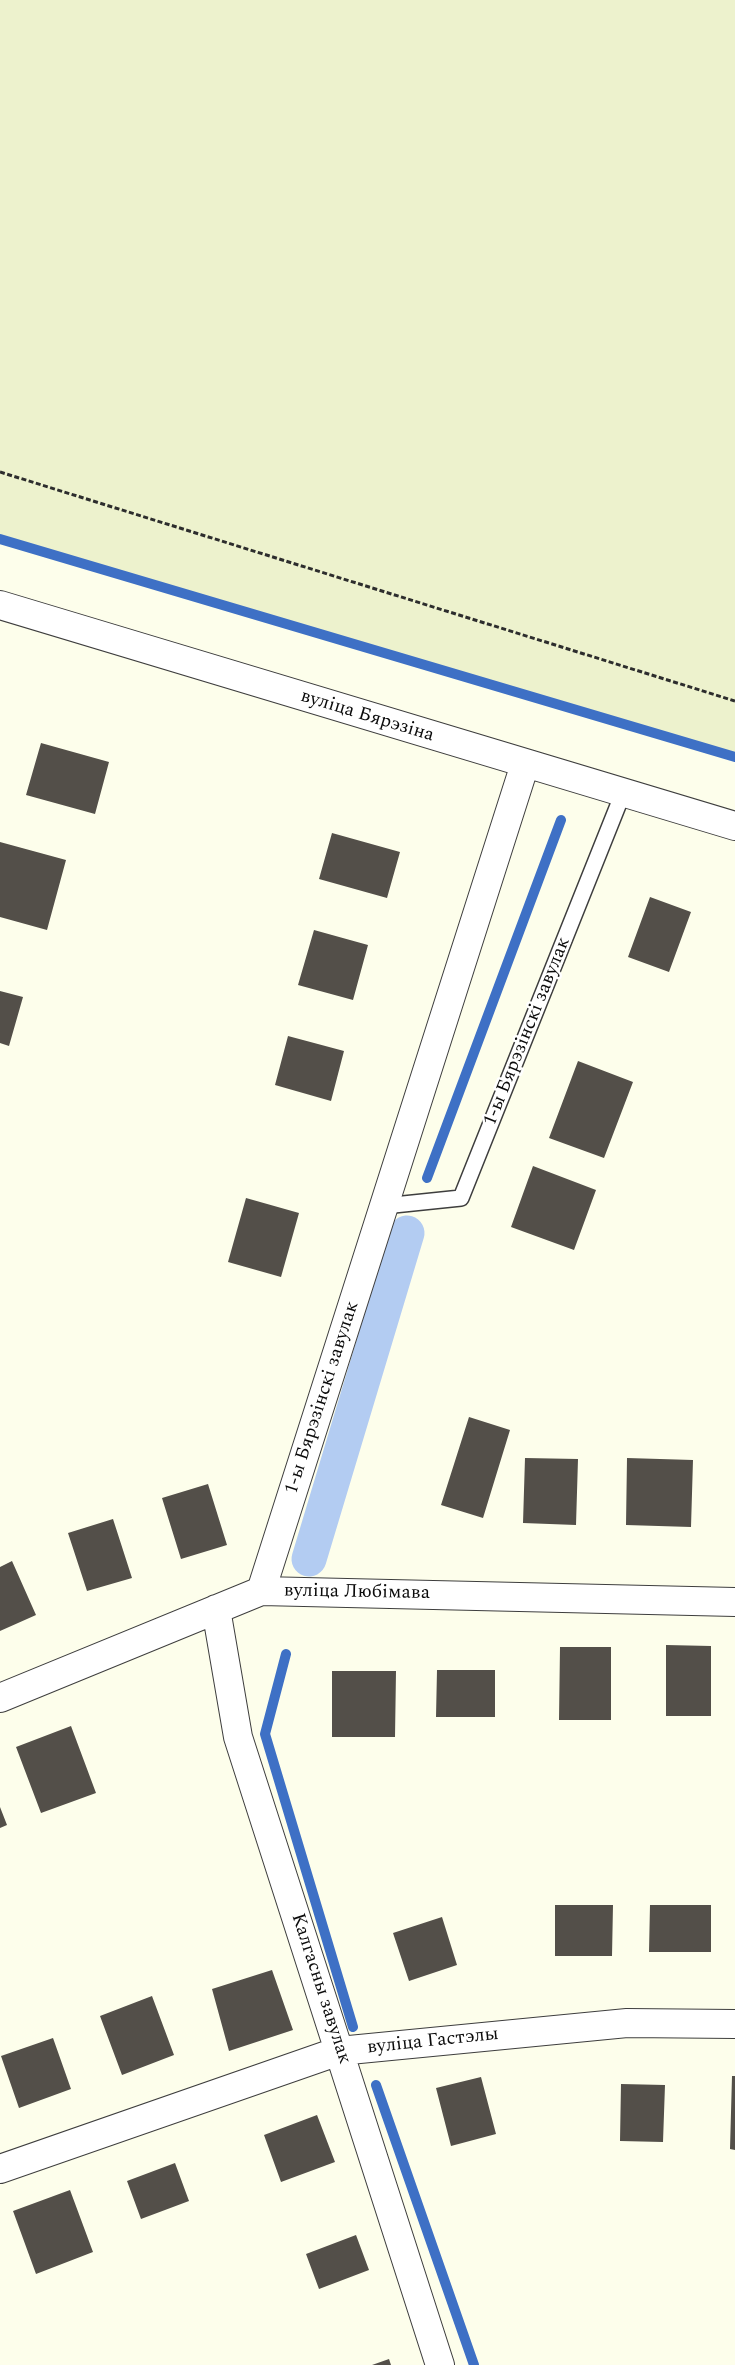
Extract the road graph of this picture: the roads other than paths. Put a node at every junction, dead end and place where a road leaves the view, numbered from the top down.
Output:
1 (1, 611) edge
2 (525, 764) junction
3 (623, 793) junction
4 (735, 826) edge
5 (384, 1206) junction
6 (261, 1591) junction
7 (735, 1602) edge
8 (216, 1609) junction
9 (0, 1698) edge
10 (735, 2024) edge
11 (339, 2050) junction
12 (0, 2169) edge
13 (440, 2365) edge

1 - 2 street, вуліца Бярэзіна
2 - 3 street, вуліца Бярэзіна
2 - 5 street, 1-ы Бярэзінскі завулак
3 - 4 street, вуліца Бярэзіна
3 - 5 lane, 1-ы Бярэзінскі завулак
5 - 6 street, 1-ы Бярэзінскі завулак
6 - 7 street, вуліца Любімава
6 - 8 street, вуліца Любімава
8 - 9 street, вуліца Любімава
8 - 11 street, Калгасны завулак
10 - 11 street, вуліца Гастэлы
11 - 12 street, вуліца Гастэлы
11 - 13 street, Калгасны завулак

